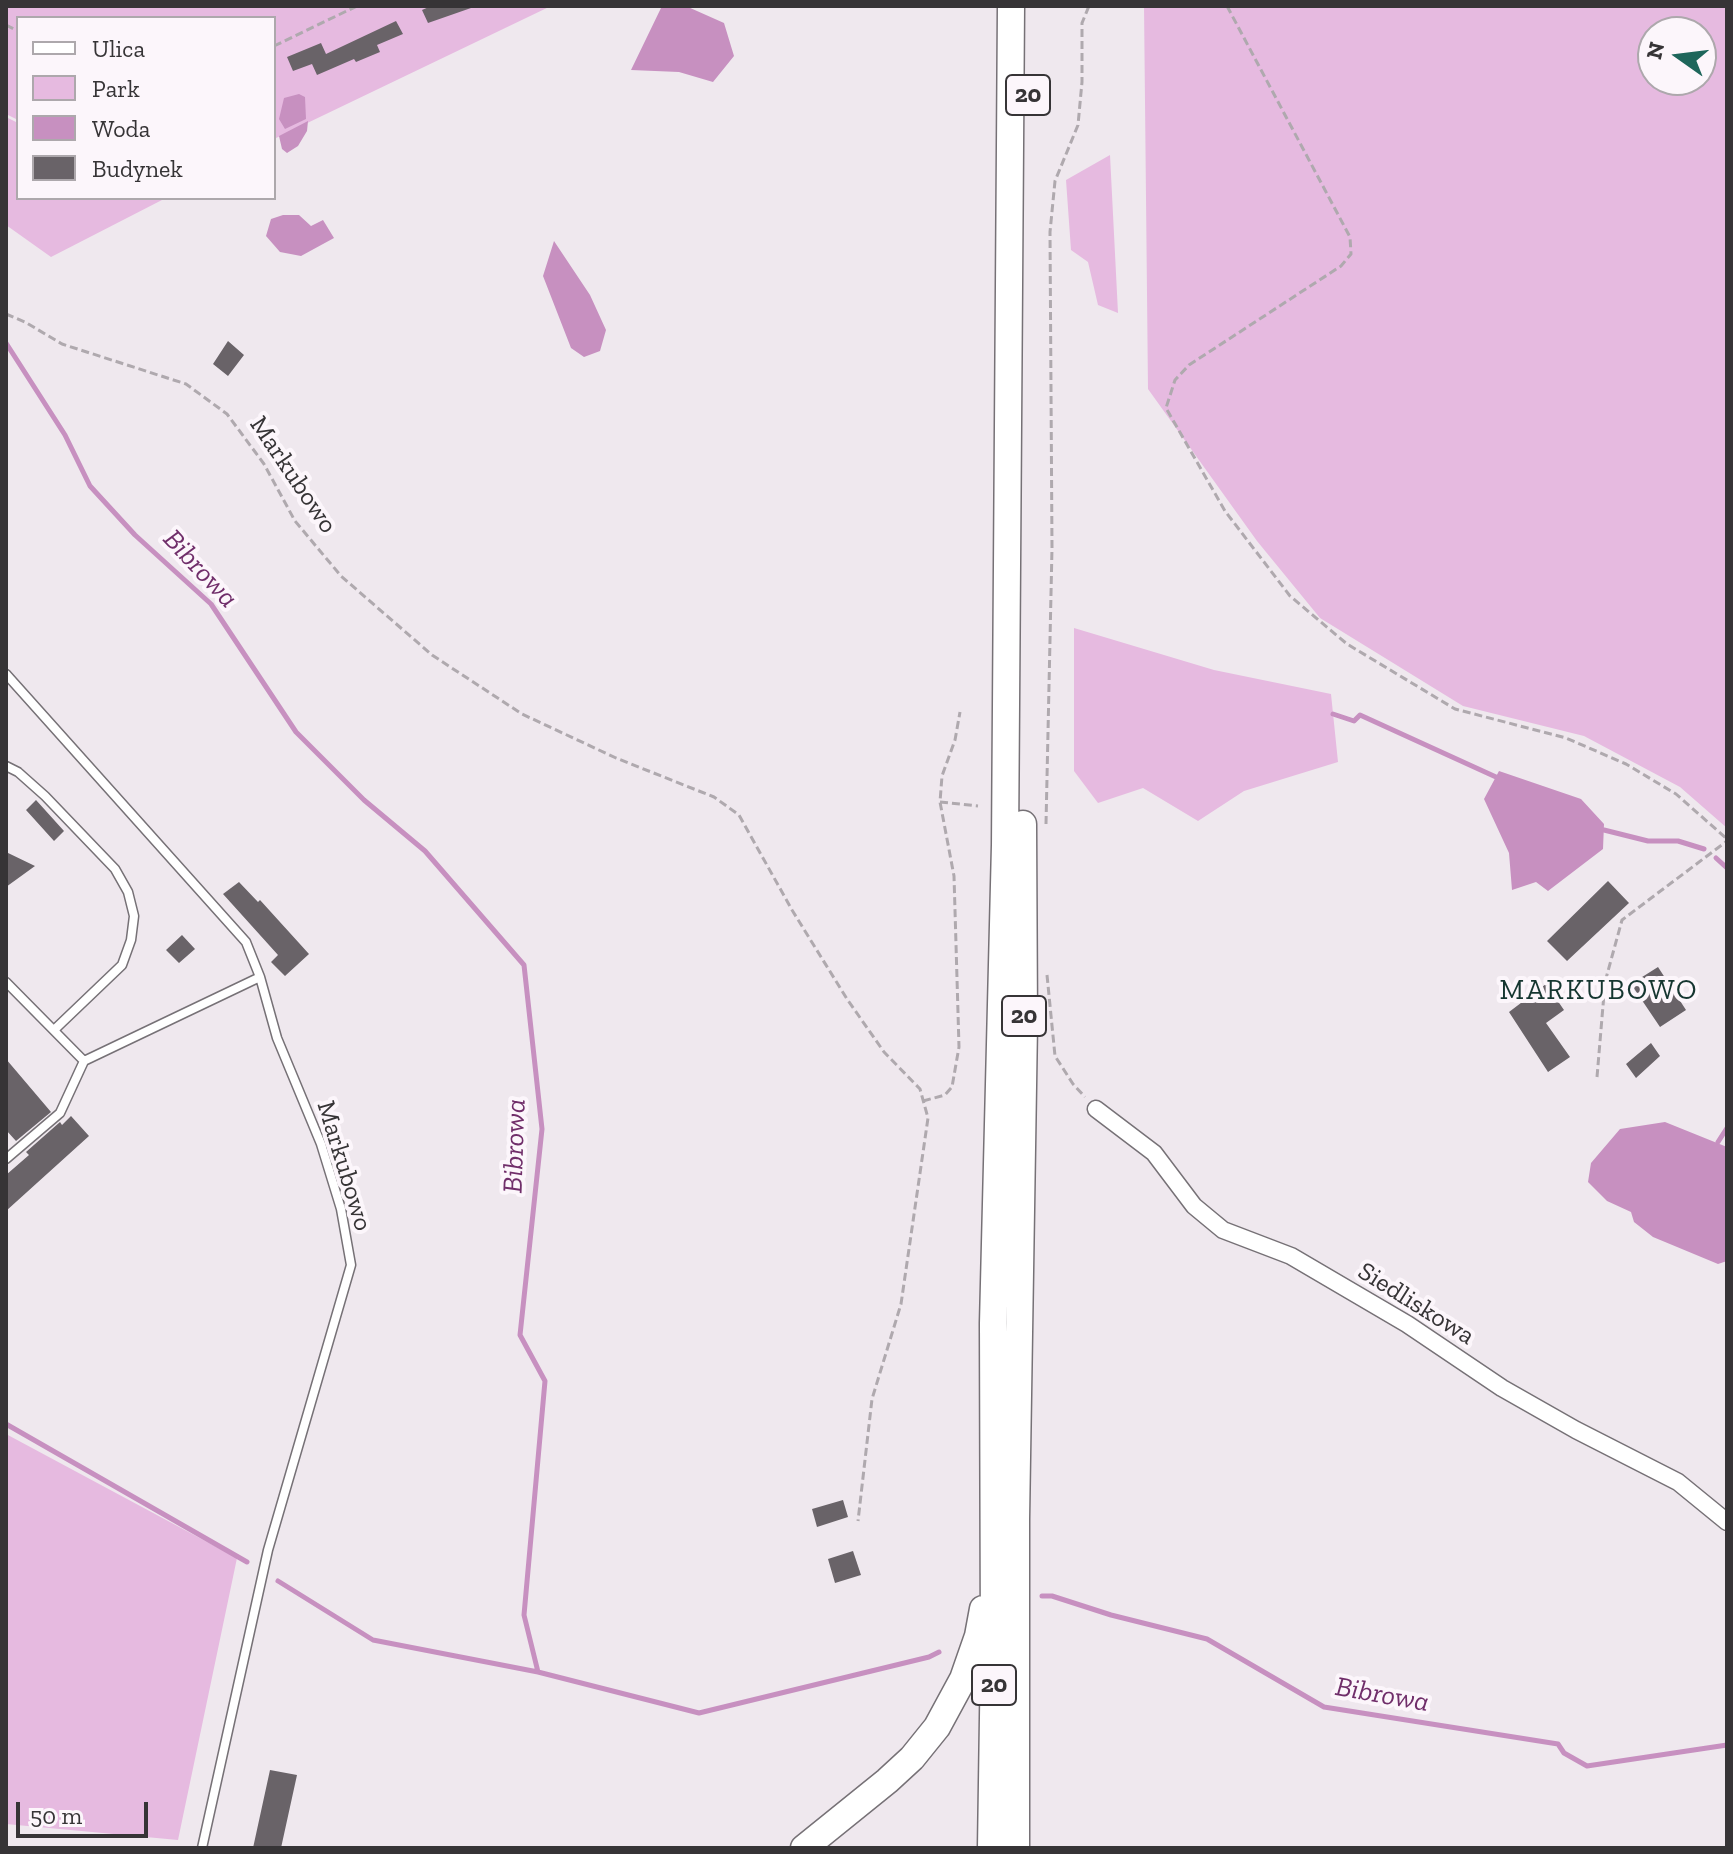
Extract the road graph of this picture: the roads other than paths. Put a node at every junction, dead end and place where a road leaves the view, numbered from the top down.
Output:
1 (1011, 6) edge
2 (1029, 6) edge
3 (6, 674) edge
4 (6, 766) edge
5 (260, 977) junction
6 (6, 982) edge
7 (54, 1030) junction
8 (84, 1061) junction
9 (1096, 1109) road end
10 (6, 1159) edge
11 (992, 1521) junction
12 (1727, 1522) edge
13 (202, 1848) edge
14 (804, 1848) edge
15 (991, 1848) edge
16 (1016, 1848) edge

1 - 11 main road, 20
2 - 16 main road, 20
3 - 5 lane, Markubowo
4 - 7 lane
5 - 8 lane
5 - 13 lane, Markubowo
6 - 7 lane
7 - 8 lane
8 - 10 lane
9 - 12 street, Siedliskowa
11 - 14 main road
11 - 15 main road, 20

